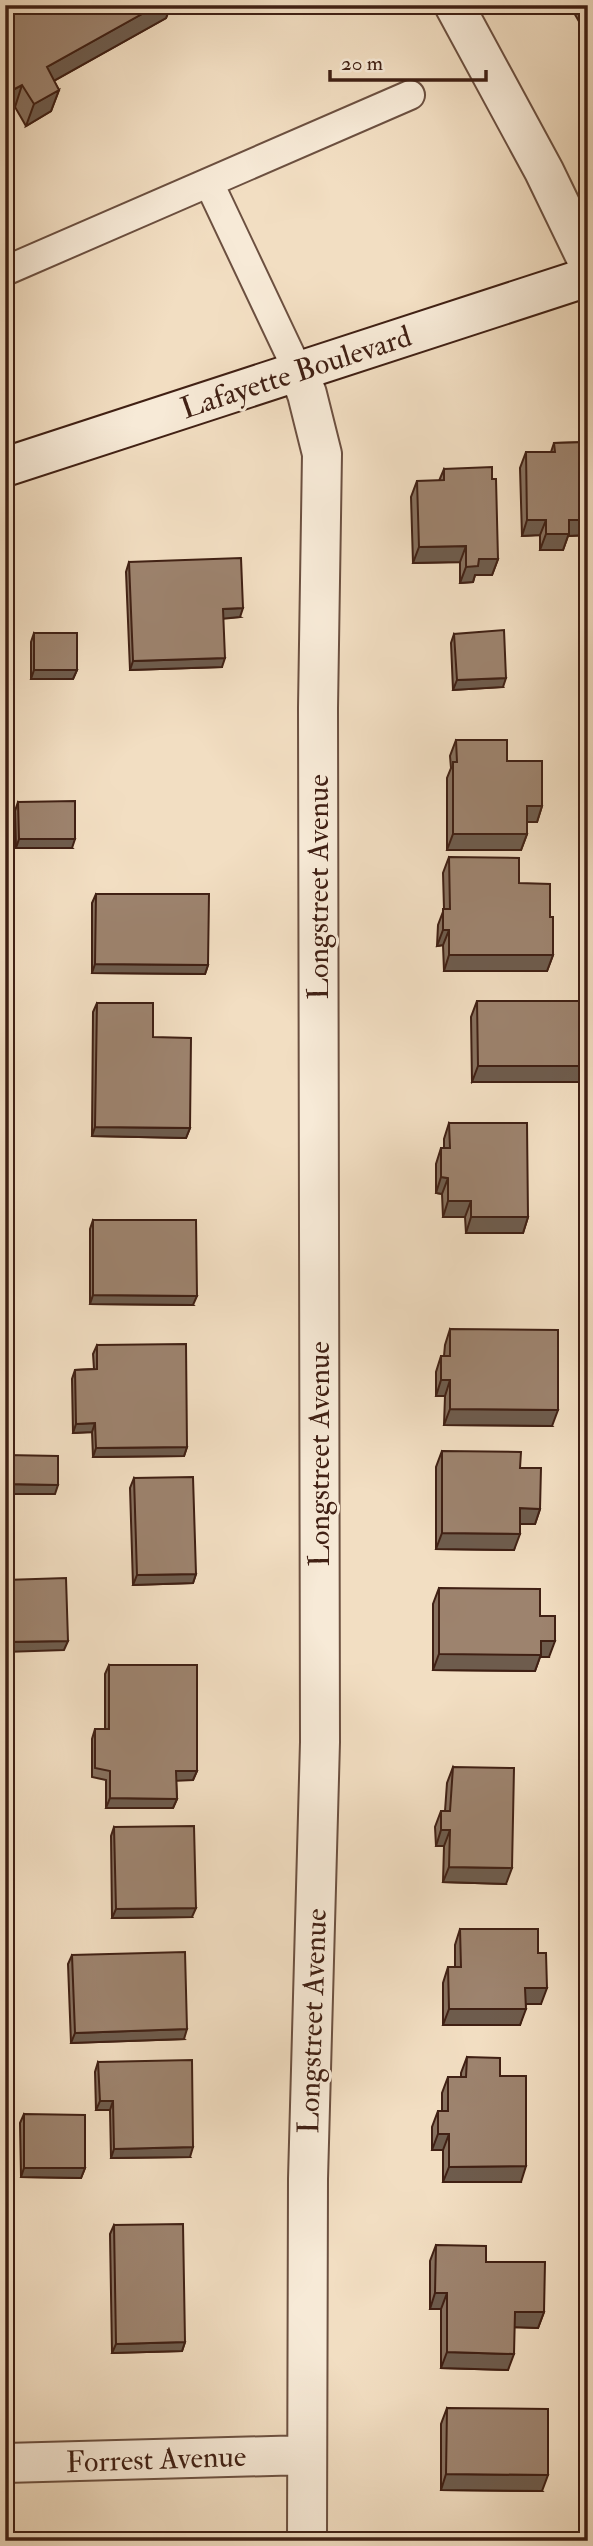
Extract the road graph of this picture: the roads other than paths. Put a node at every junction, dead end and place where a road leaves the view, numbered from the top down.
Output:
1 (454, 5) edge
2 (410, 95) dead end
3 (209, 183) junction
4 (588, 262) edge
5 (5, 271) edge
6 (588, 277) edge
7 (298, 371) junction
8 (5, 467) edge
9 (307, 2455) junction
10 (5, 2463) edge
11 (307, 2541) edge

1 - 4 street
2 - 3 lane
3 - 5 lane
3 - 7 lane
6 - 7 street, Lafayette Boulevard
7 - 8 street, Lafayette Boulevard
7 - 9 street, Longstreet Avenue
9 - 10 street, Forrest Avenue
9 - 11 street, Longstreet Avenue

